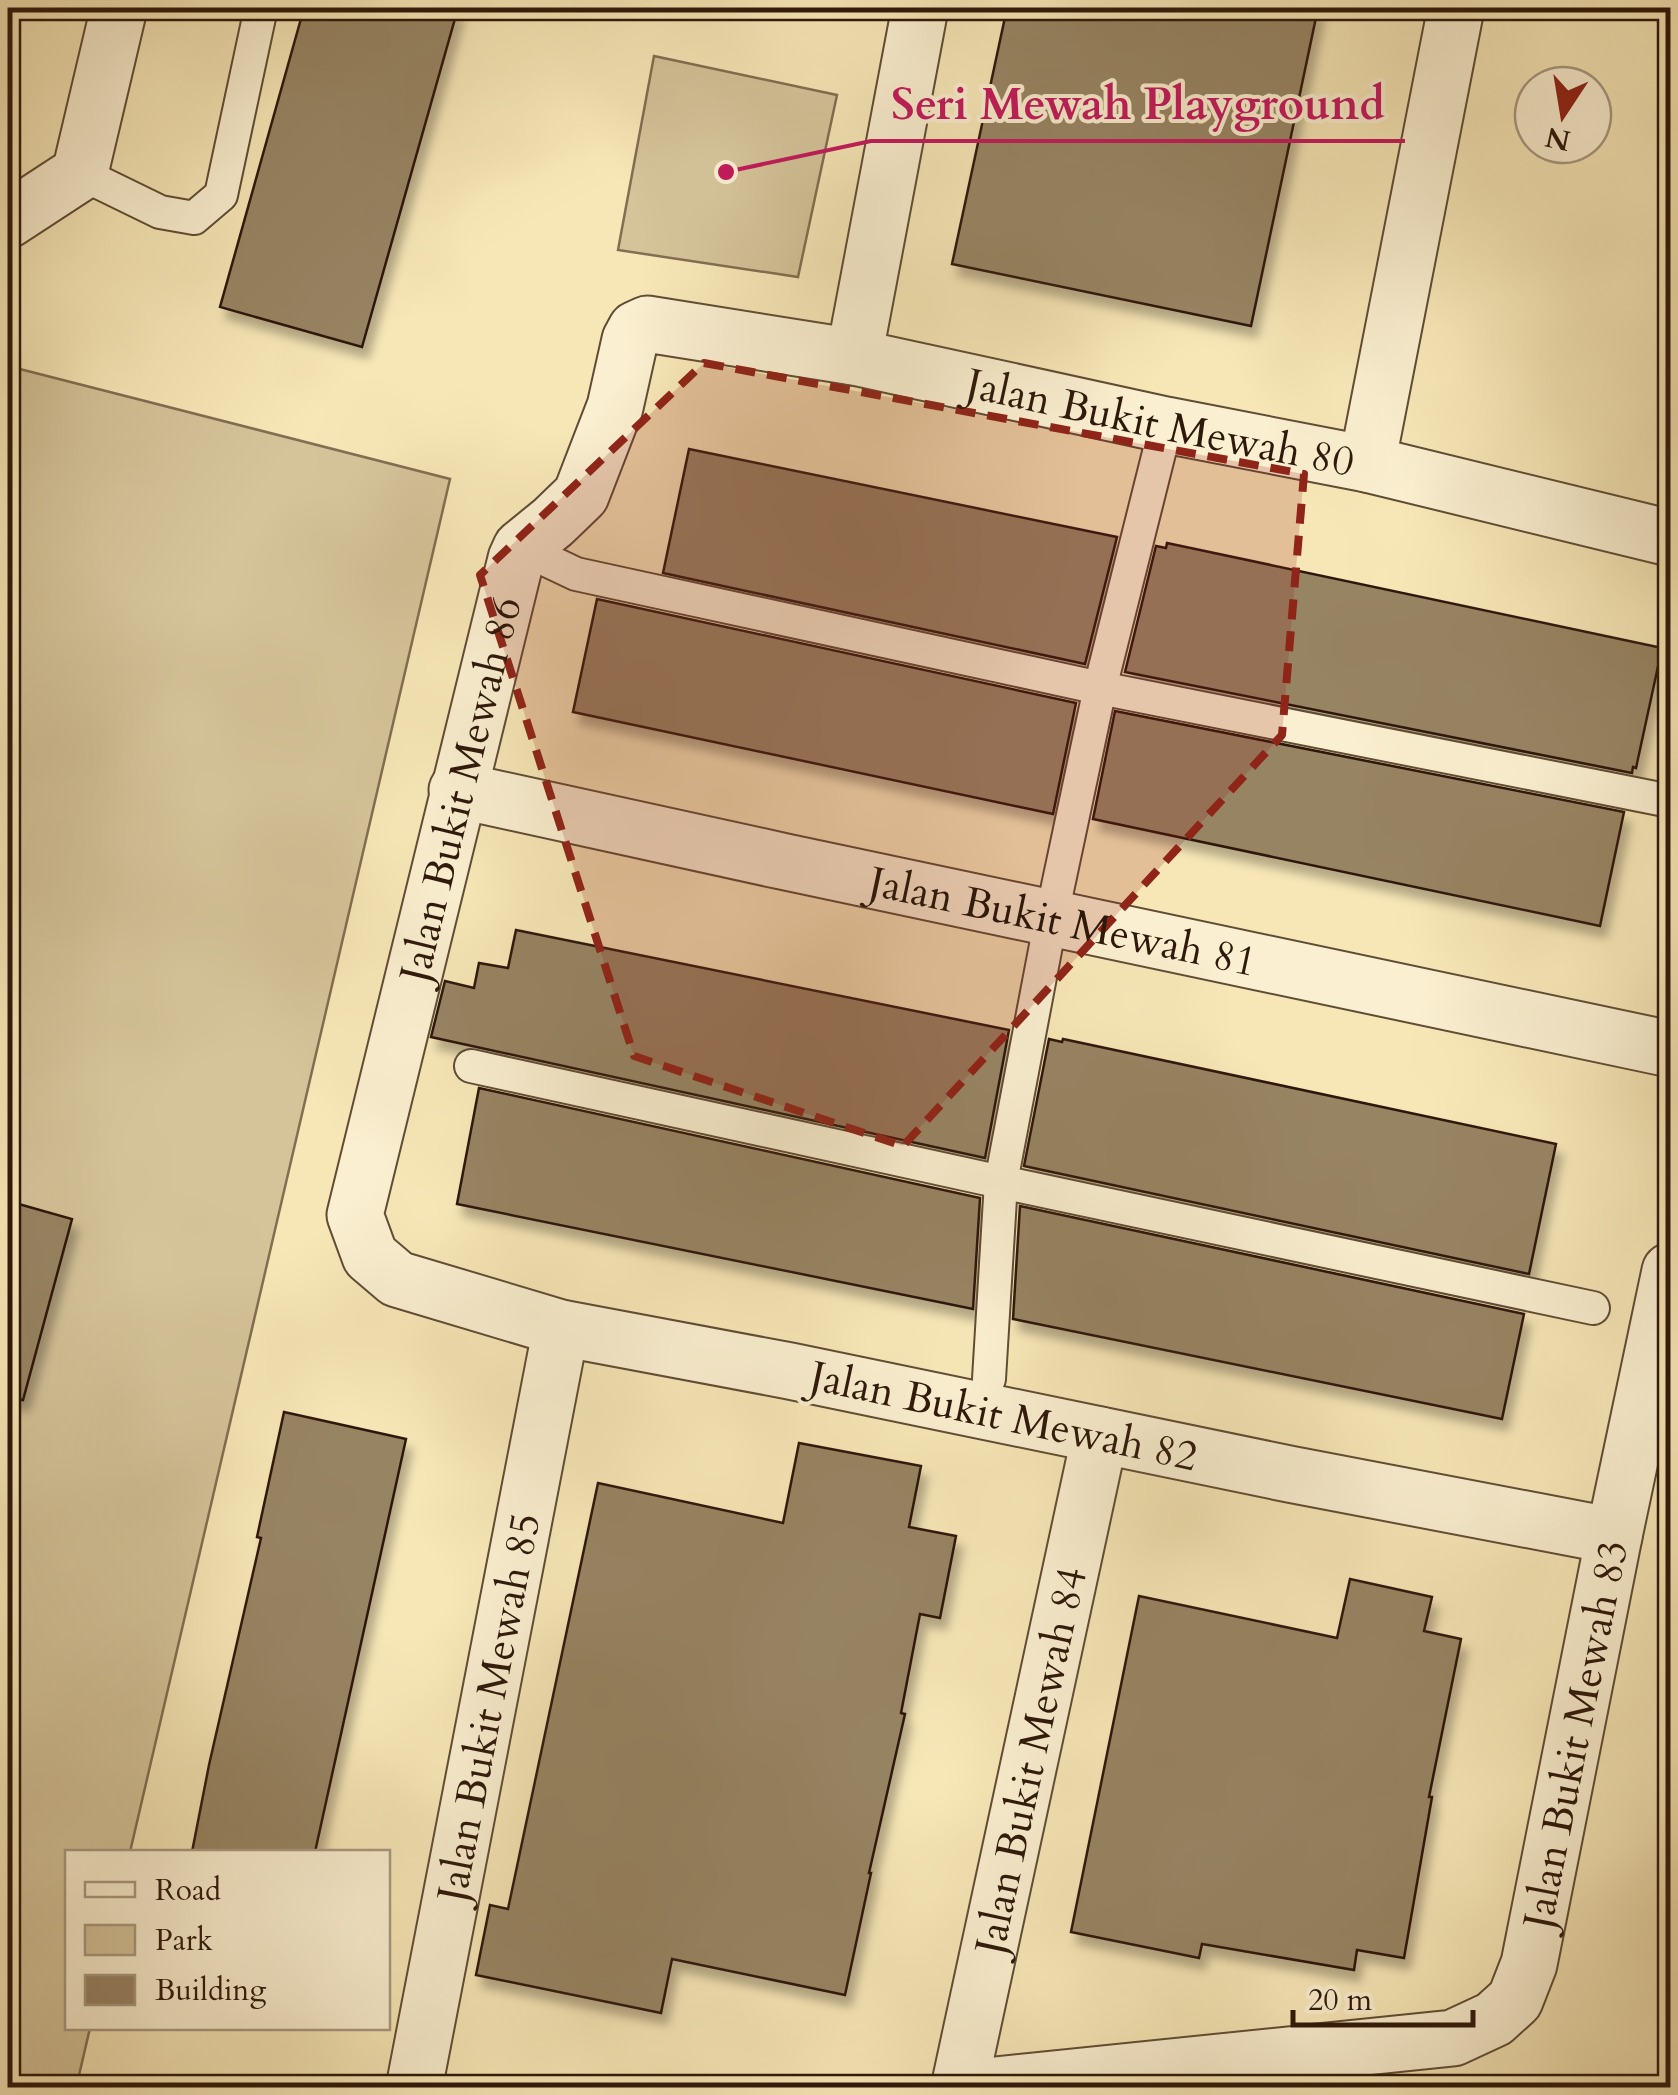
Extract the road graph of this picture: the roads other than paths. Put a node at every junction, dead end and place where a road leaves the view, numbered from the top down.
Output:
1 (119, 8) edge
2 (261, 8) edge
3 (920, 8) edge
4 (1456, 8) edge
5 (80, 173) junction
6 (8, 220) edge
7 (647, 324) joint
8 (854, 357) junction
9 (1166, 425) junction
10 (1367, 464) junction
11 (1670, 538) edge
12 (521, 548) junction
13 (1100, 688) junction
14 (457, 790) junction
15 (1670, 801) edge
16 (1050, 919) junction
17 (1670, 1049) edge
18 (471, 1066) dead end
19 (1001, 1182) junction
20 (1670, 1271) edge
21 (397, 1279) joint
22 (1592, 1308) dead end
23 (561, 1328) junction
24 (989, 1379) dead end
25 (1100, 1435) junction
26 (1614, 1536) junction
27 (414, 2088) edge
28 (959, 2088) edge
29 (967, 2088) edge

1 - 5 street
2 - 5 lane
3 - 8 street
4 - 10 street
5 - 6 street
7 - 8 street, Jalan Bukit Mewah 80
7 - 12 street, Jalan Bukit Mewah 86
8 - 9 street, Jalan Bukit Mewah 80
9 - 10 street, Jalan Bukit Mewah 80
9 - 13 lane
10 - 11 street, Jalan Bukit Mewah 80
12 - 13 lane
12 - 14 street, Jalan Bukit Mewah 86
13 - 15 lane
13 - 16 lane
14 - 16 street, Jalan Bukit Mewah 81
14 - 21 street, Jalan Bukit Mewah 86
16 - 17 street, Jalan Bukit Mewah 81
16 - 19 lane
18 - 19 lane
19 - 22 lane
19 - 24 lane
20 - 26 street, Jalan Bukit Mewah 83
21 - 23 street, Jalan Bukit Mewah 82
23 - 25 street, Jalan Bukit Mewah 82
23 - 27 street, Jalan Bukit Mewah 85
25 - 26 street, Jalan Bukit Mewah 82
25 - 28 street, Jalan Bukit Mewah 84
26 - 29 street, Jalan Bukit Mewah 83

